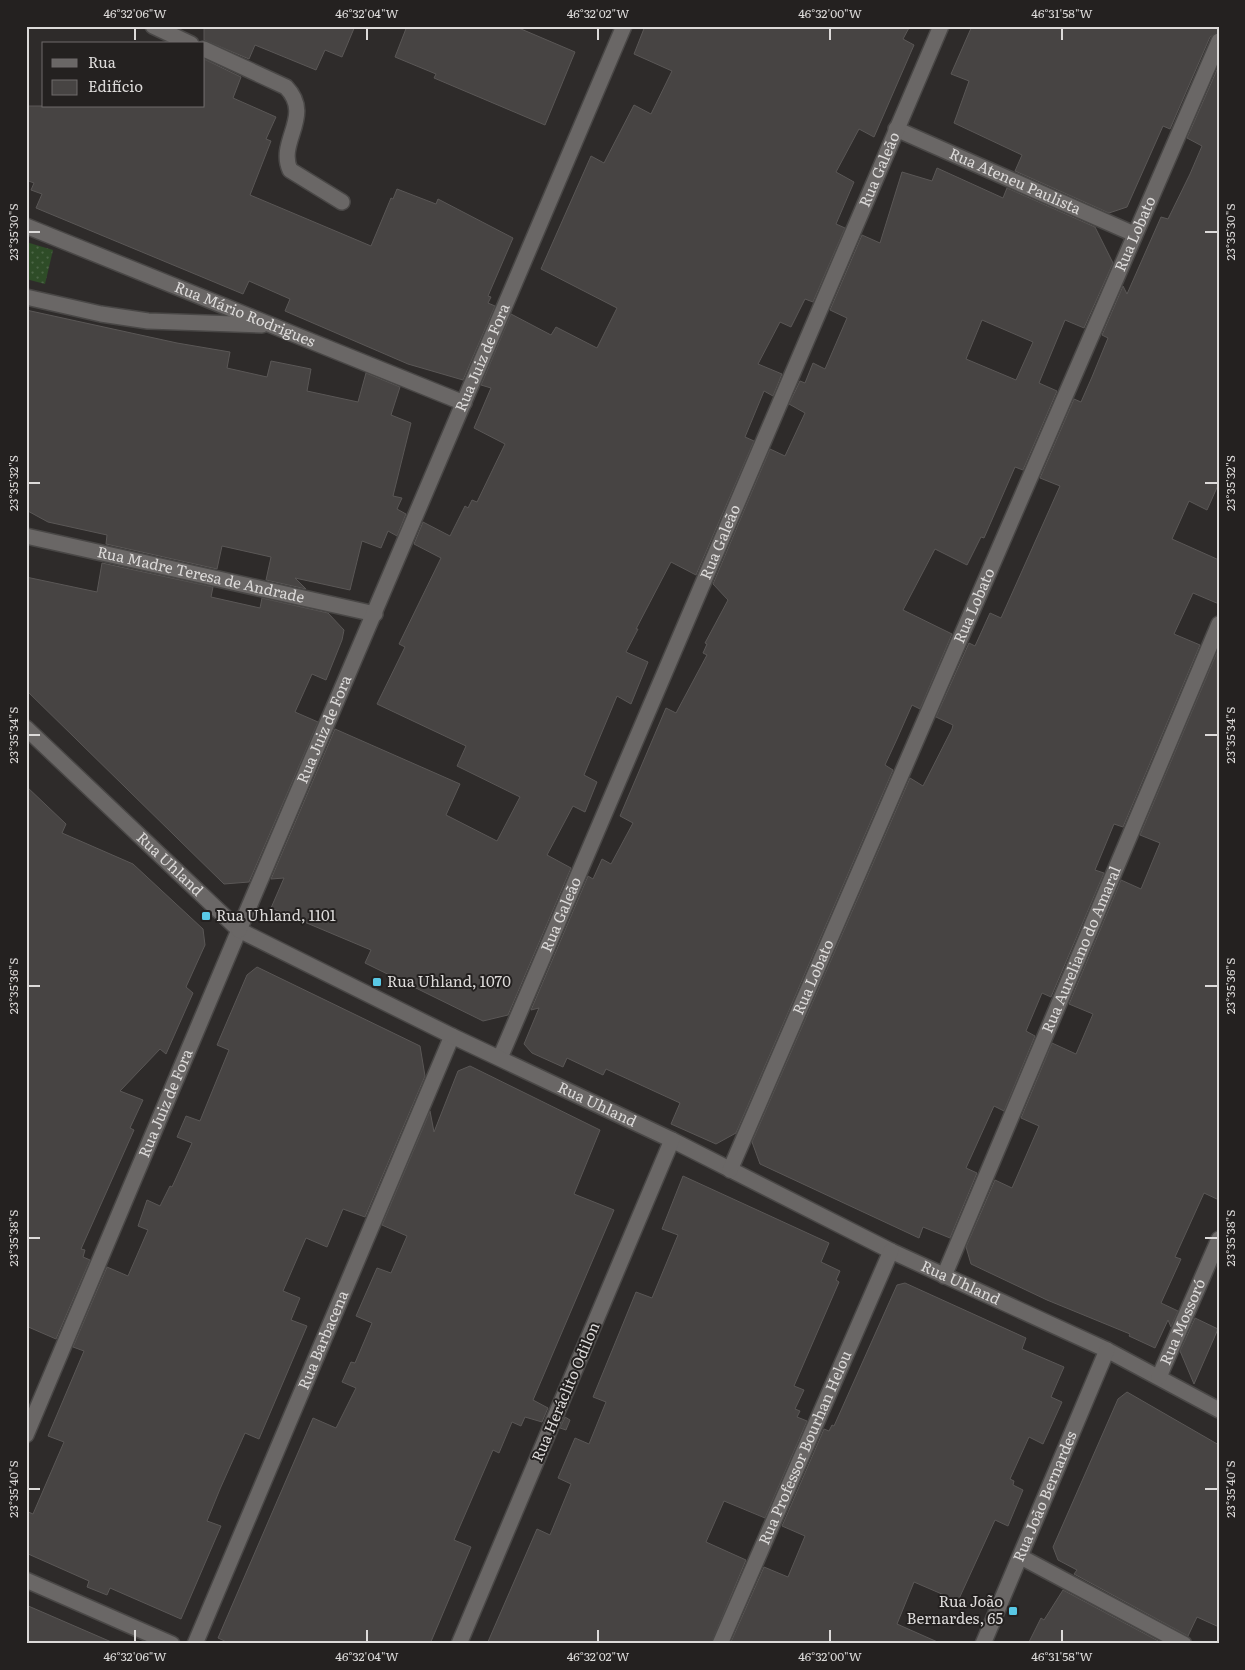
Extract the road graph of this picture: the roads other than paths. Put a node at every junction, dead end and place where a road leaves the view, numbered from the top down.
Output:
1 (153, 26) edge
2 (624, 26) edge
3 (941, 26) edge
4 (1219, 41) edge
5 (187, 42) edge
6 (205, 49) edge
7 (896, 129) junction
8 (342, 202) dead end
9 (26, 226) edge
10 (1134, 234) junction
11 (26, 297) edge
12 (273, 326) junction
13 (464, 403) junction
14 (26, 536) edge
15 (375, 614) junction
16 (1219, 624) edge
17 (26, 728) edge
18 (239, 930) junction
19 (452, 1036) junction
20 (500, 1058) junction
21 (672, 1140) junction
22 (730, 1170) junction
23 (1219, 1239) edge
24 (891, 1251) junction
25 (944, 1276) junction
26 (1107, 1350) junction
27 (1159, 1377) junction
28 (1219, 1410) edge
29 (26, 1434) edge
30 (1020, 1557) junction
31 (26, 1580) edge
32 (172, 1644) edge
33 (195, 1644) edge
34 (459, 1644) edge
35 (720, 1644) edge
36 (983, 1644) edge
37 (1184, 1644) edge

1 - 5 street
2 - 13 street, Rua Juiz de Fora
3 - 7 street, Rua Galeão
4 - 10 street, Rua Lobato
6 - 8 street
7 - 10 street, Rua Ateneu Paulista
7 - 20 street, Rua Galeão
9 - 12 street, Rua Mário Rodrigues
10 - 22 street, Rua Lobato
11 - 12 street
12 - 13 street, Rua Mário Rodrigues
13 - 15 street, Rua Juiz de Fora
14 - 15 street, Rua Madre Teresa de Andrade
15 - 18 street, Rua Juiz de Fora
16 - 25 street, Rua Aureliano do Amaral
17 - 18 street, Rua Uhland
18 - 19 street, Rua Uhland
18 - 29 street, Rua Juiz de Fora
19 - 20 street, Rua Uhland
19 - 33 street, Rua Barbacena
20 - 21 street, Rua Uhland
21 - 22 street, Rua Uhland
21 - 34 street, Rua Heráclito Odilon
22 - 24 street, Rua Uhland
23 - 27 street, Rua Mossoró
24 - 25 street, Rua Uhland
24 - 35 street, Rua Professor Bourhan Helou
25 - 26 street, Rua Uhland
26 - 27 street, Rua Uhland
26 - 30 street, Rua João Bernardes
27 - 28 street, Rua Uhland
30 - 36 street, Rua João Bernardes
30 - 37 street
31 - 32 street

